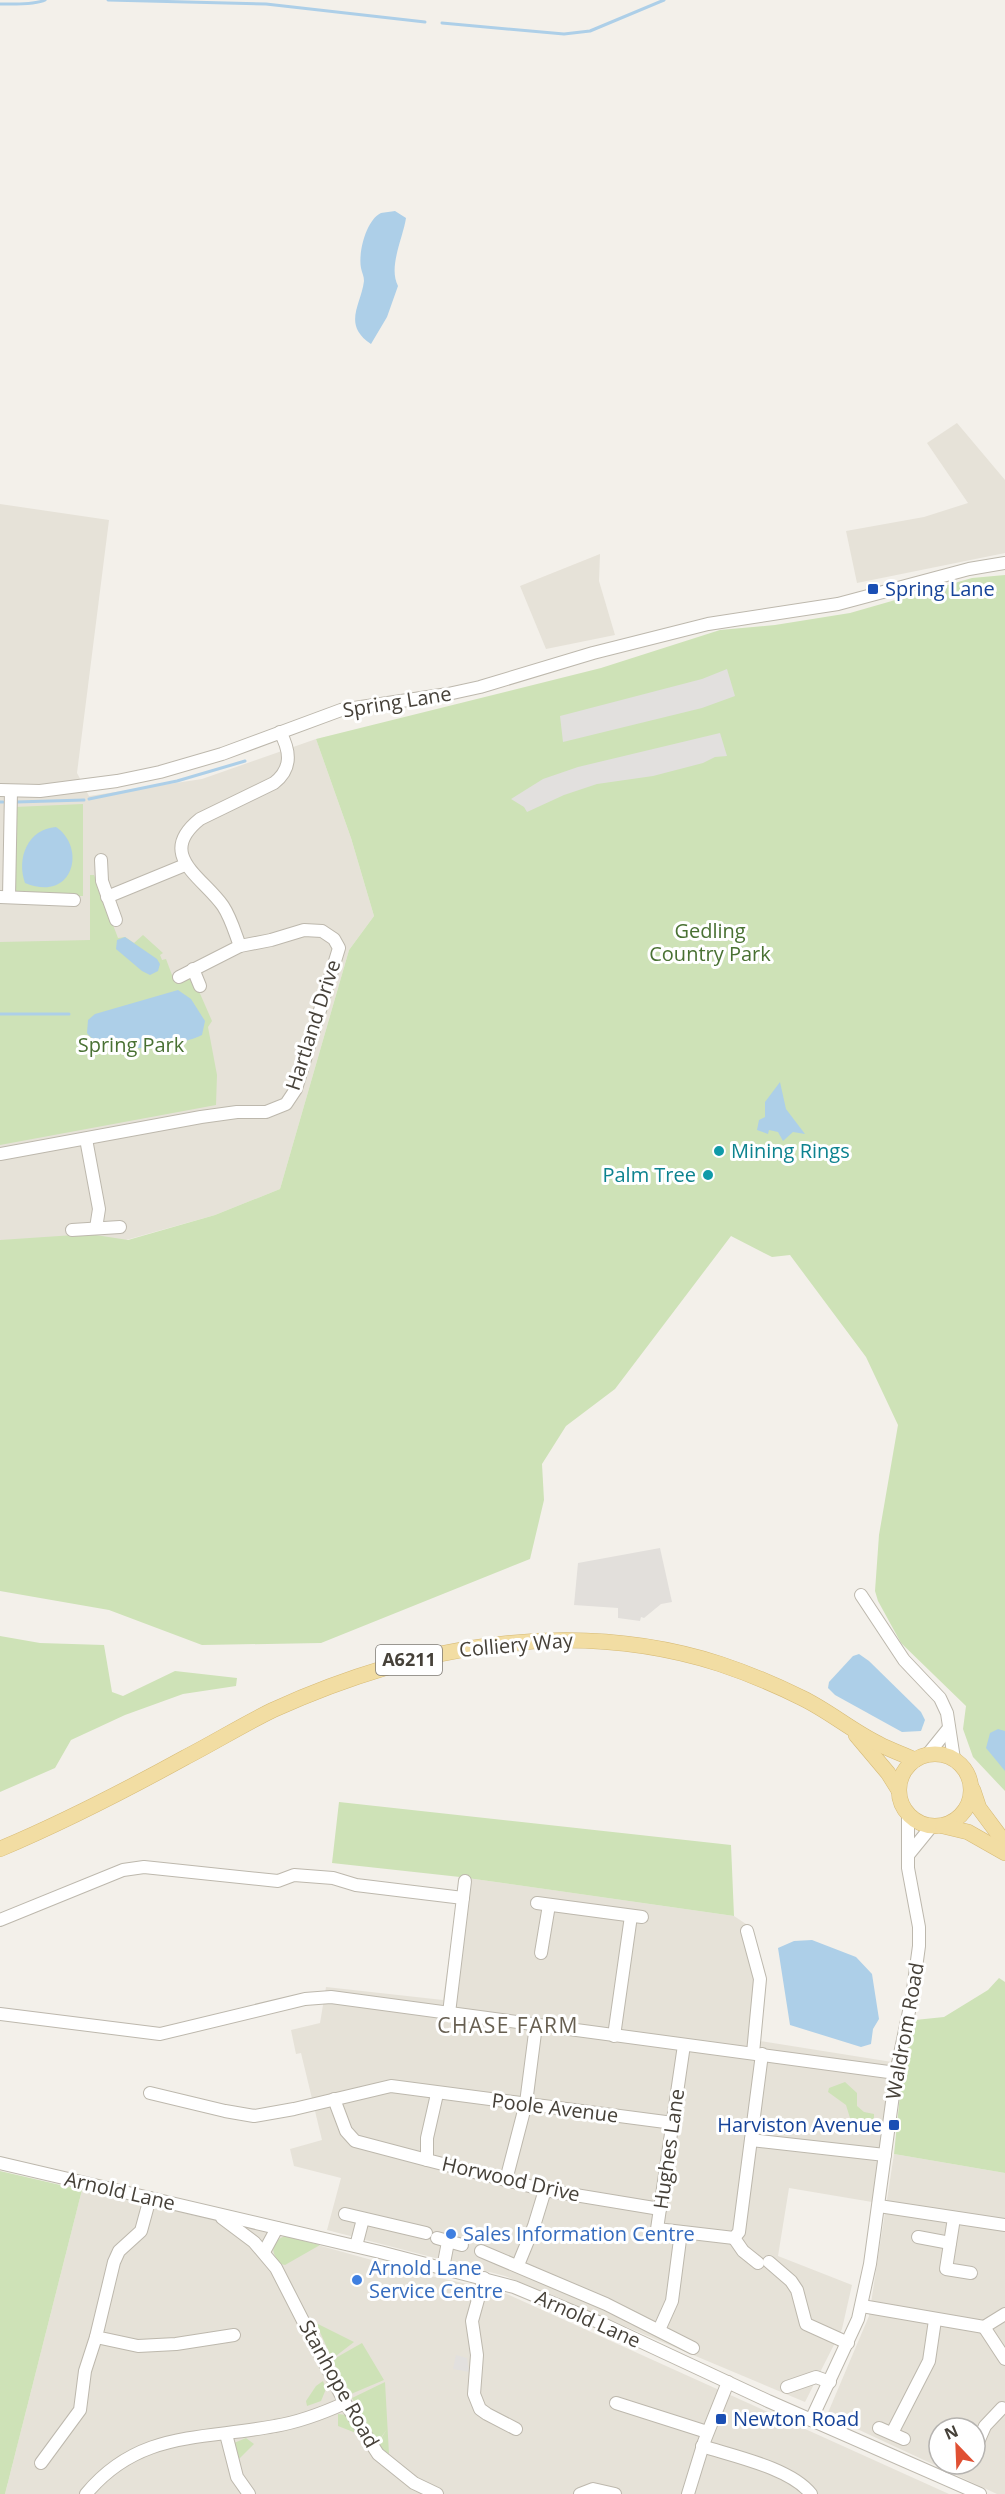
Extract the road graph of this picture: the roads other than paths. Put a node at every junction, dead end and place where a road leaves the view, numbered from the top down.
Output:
1 (1005, 562) edge
2 (280, 732) junction
3 (6, 791) edge
4 (101, 860) dead end
5 (185, 865) junction
6 (4, 897) edge
7 (107, 897) junction
8 (74, 900) dead end
9 (116, 920) dead end
10 (240, 946) junction
11 (193, 969) junction
12 (179, 977) dead end
13 (201, 986) dead end
14 (86, 1139) junction
15 (0, 1154) edge
16 (120, 1227) dead end
17 (96, 1228) junction
18 (72, 1230) dead end
19 (861, 1594) dead end
20 (843, 1722) junction
21 (949, 1728) junction
22 (922, 1757) junction
23 (954, 1759) junction
24 (971, 1784) junction
25 (898, 1789) junction
26 (908, 1815) junction
27 (937, 1826) junction
28 (1005, 1843) edge
29 (0, 1849) edge
30 (1005, 1853) edge
31 (909, 1854) junction
32 (465, 1881) dead end
33 (463, 1898) junction
34 (0, 1920) edge
35 (747, 1931) dead end
36 (541, 1953) dead end
37 (449, 2013) junction
38 (0, 2014) edge
39 (536, 2025) junction
40 (614, 2036) junction
41 (684, 2045) junction
42 (757, 2054) junction
43 (896, 2073) junction
44 (150, 2092) dead end
45 (437, 2094) junction
46 (334, 2099) junction
47 (526, 2103) junction
48 (673, 2123) junction
49 (751, 2140) junction
50 (885, 2155) junction
51 (427, 2160) junction
52 (0, 2163) edge
53 (506, 2181) junction
54 (545, 2190) junction
55 (150, 2198) junction
56 (879, 2206) junction
57 (660, 2210) junction
58 (216, 2213) junction
59 (345, 2214) dead end
60 (954, 2218) junction
61 (363, 2219) junction
62 (1005, 2225) edge
63 (277, 2228) junction
64 (681, 2232) junction
65 (918, 2236) dead end
66 (437, 2238) junction
67 (734, 2238) junction
68 (950, 2243) junction
69 (462, 2245) dead end
70 (356, 2246) junction
71 (481, 2251) dead end
72 (264, 2252) junction
73 (518, 2265) junction
74 (443, 2268) junction
75 (971, 2273) dead end
76 (484, 2278) junction
77 (862, 2306) junction
78 (1005, 2313) edge
79 (935, 2320) junction
80 (984, 2327) junction
81 (659, 2330) junction
82 (234, 2336) dead end
83 (96, 2337) junction
84 (848, 2343) junction
85 (693, 2348) dead end
86 (1005, 2360) edge
87 (728, 2382) junction
88 (831, 2382) junction
89 (787, 2387) dead end
90 (617, 2402) dead end
91 (345, 2403) junction
92 (1004, 2407) edge
93 (811, 2420) junction
94 (987, 2424) edge
95 (879, 2428) dead end
96 (516, 2429) dead end
97 (707, 2432) junction
98 (892, 2433) junction
99 (226, 2434) junction
100 (904, 2439) dead end
101 (702, 2446) junction
102 (41, 2463) dead end
103 (86, 2494) edge
104 (249, 2494) edge
105 (437, 2494) edge
106 (580, 2494) edge
107 (615, 2494) edge
108 (688, 2494) edge
109 (811, 2494) edge
110 (980, 2494) edge

1 - 2 street, Spring Lane
2 - 3 street, Spring Lane
2 - 5 street
3 - 6 street
4 - 7 street
5 - 7 street
5 - 10 street
6 - 8 street
7 - 9 street
10 - 11 street
10 - 14 street, Hartland Drive
11 - 12 street
11 - 13 street
14 - 15 street, Hartland Drive
14 - 17 street
16 - 17 street
17 - 18 street
19 - 21 street
20 - 22 main road, Colliery Way / A6211
20 - 25 main road, Colliery Way / A6211
20 - 29 main road, Colliery Way / A6211
21 - 22 street
21 - 23 street
22 - 23 main road
22 - 25 main road
23 - 24 main road
24 - 27 main road
24 - 28 main road
25 - 26 main road
26 - 27 main road
26 - 31 street, Waldrom Road
27 - 30 main road
27 - 31 street
31 - 43 street, Waldrom Road
32 - 33 street
33 - 34 street
33 - 37 street
35 - 42 street
36 - 40 street
37 - 38 street
37 - 39 street
39 - 40 street
39 - 47 street
40 - 41 street
41 - 42 street
41 - 48 street, Hughes Lane
42 - 43 street
42 - 49 street
43 - 50 street, Waldrom Road
44 - 46 street, Poole Avenue
45 - 46 street, Poole Avenue
45 - 47 street, Poole Avenue
45 - 51 street, Horwood Drive
46 - 51 street
47 - 48 street, Poole Avenue
47 - 53 street
48 - 57 street, Hughes Lane
49 - 50 street
49 - 67 street
50 - 56 street, Waldrom Road
51 - 53 street, Horwood Drive
52 - 55 street, Arnold Lane
53 - 54 street, Horwood Drive
54 - 57 street, Horwood Drive
54 - 73 street
55 - 58 street, Arnold Lane
55 - 83 street
56 - 60 street
56 - 77 street, Waldrom Road
57 - 64 street, Hughes Lane
58 - 63 street, Arnold Lane
58 - 72 street, Stanhope Road
59 - 61 street
60 - 62 street
60 - 68 street
61 - 66 street
61 - 70 street
63 - 70 street, Arnold Lane
63 - 72 street
64 - 67 street
64 - 81 street
65 - 68 street
66 - 69 street
66 - 74 street
67 - 84 street
68 - 75 street
70 - 74 street, Arnold Lane
71 - 73 street
72 - 91 street, Stanhope Road
73 - 81 street
74 - 76 street, Arnold Lane
76 - 87 street, Arnold Lane
76 - 96 street
77 - 79 street
77 - 84 street, Waldrom Road
78 - 80 street
79 - 80 street
79 - 98 street
80 - 86 street
81 - 85 street
82 - 83 street
83 - 102 street
84 - 88 street, Waldrom Road
87 - 93 street, Arnold Lane
87 - 97 street
88 - 89 street
88 - 93 street, Waldrom Road
90 - 97 street
91 - 99 street
91 - 105 street, Stanhope Road
92 - 94 street
93 - 110 street, Arnold Lane
95 - 98 street
97 - 101 street
98 - 100 street
99 - 103 street
99 - 104 street
101 - 108 street
101 - 109 street
106 - 107 street

